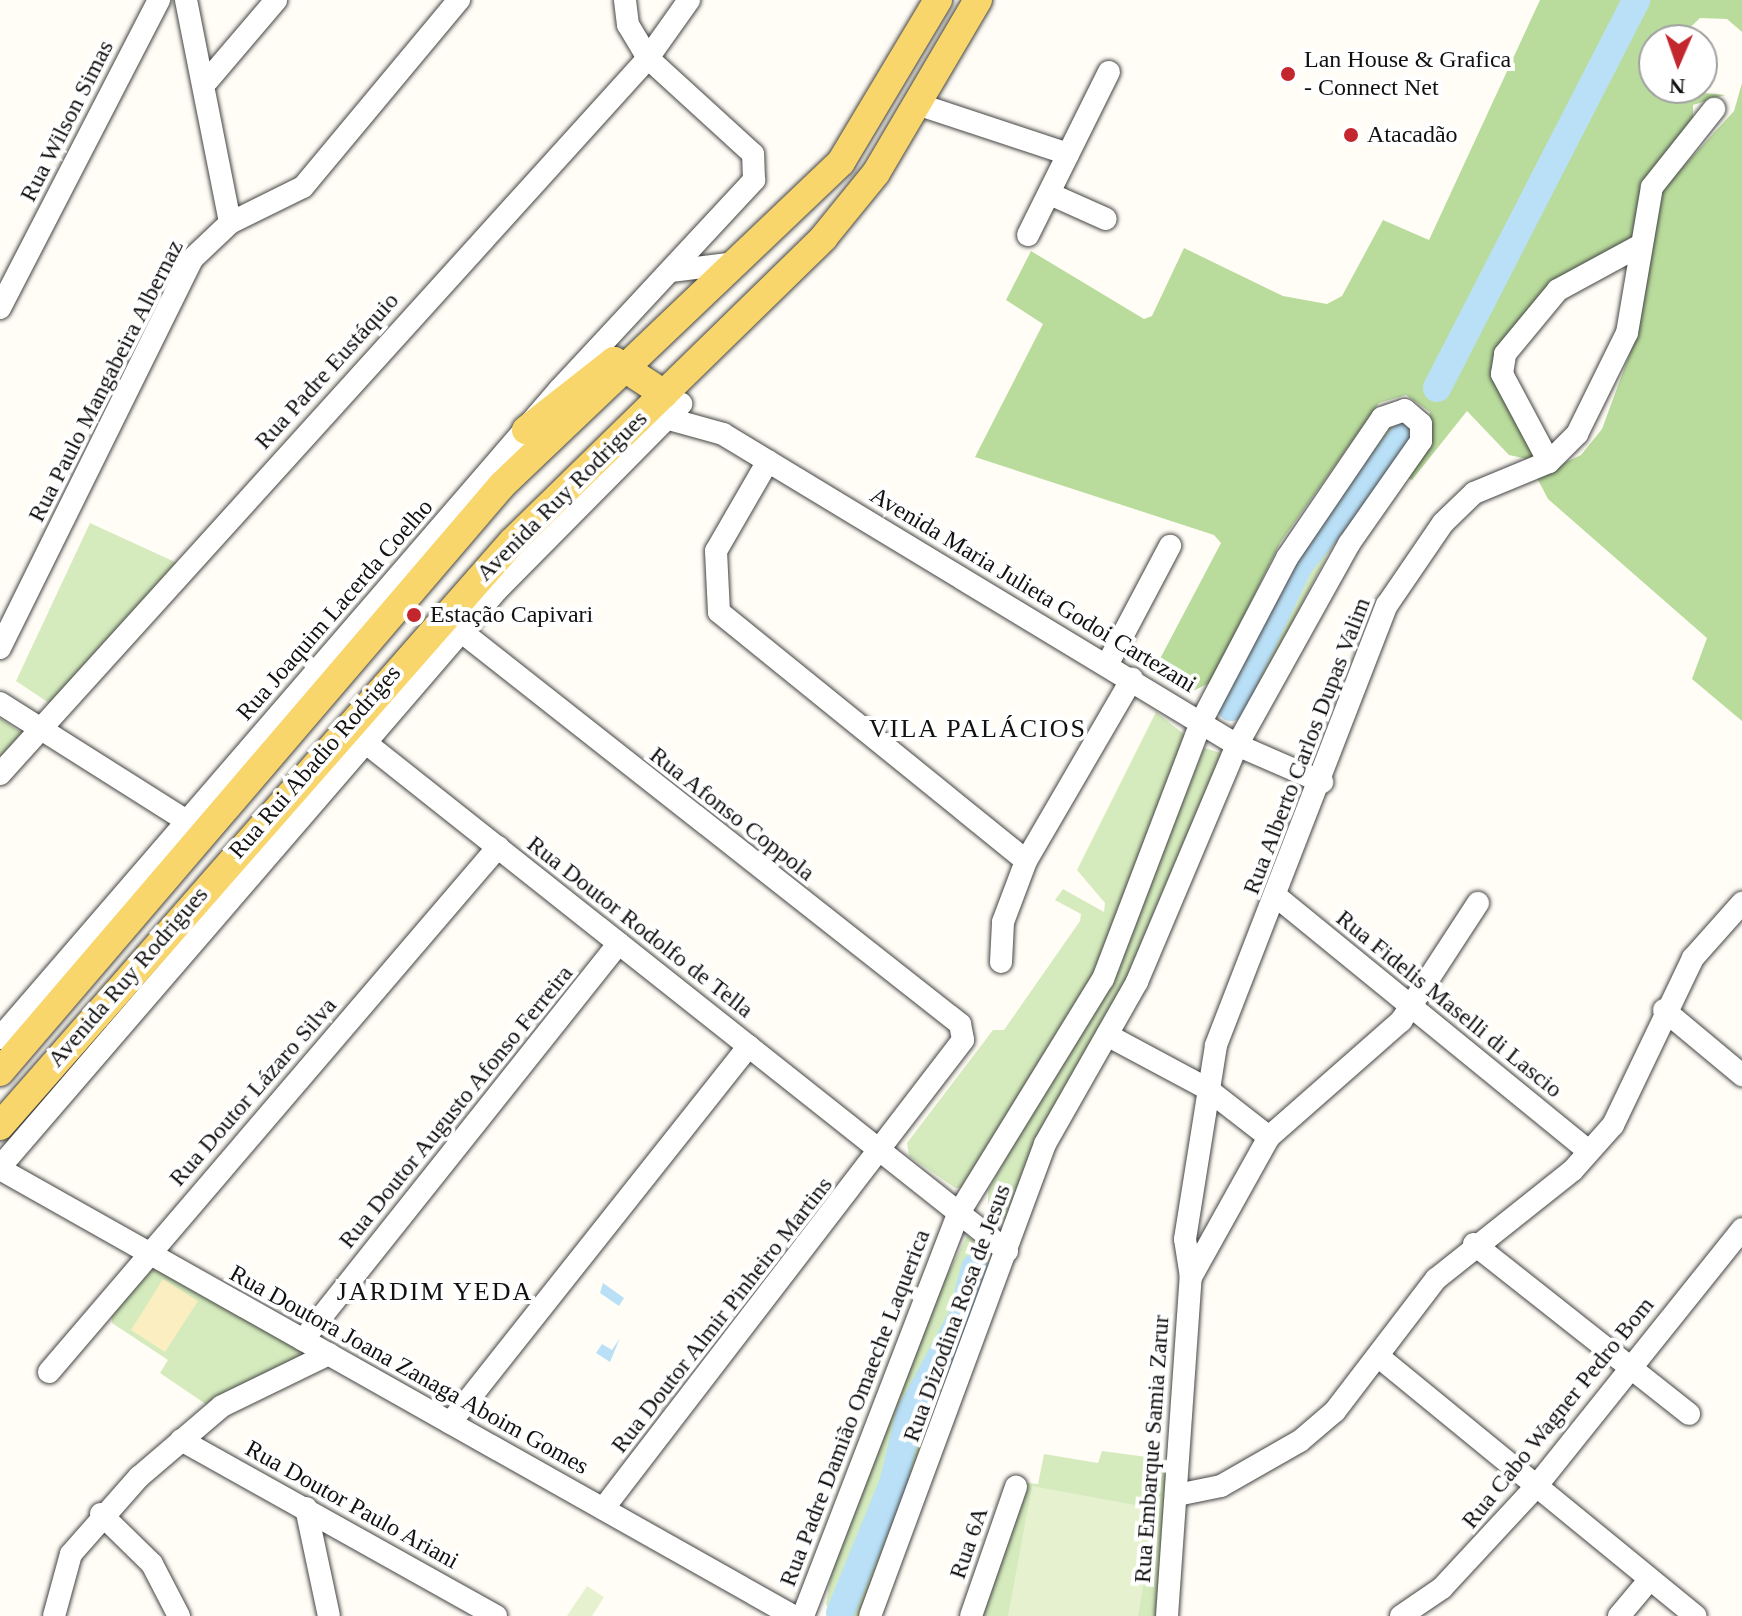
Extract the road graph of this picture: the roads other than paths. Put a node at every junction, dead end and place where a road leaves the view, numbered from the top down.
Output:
1 (159, 0) edge
2 (186, 0) edge
3 (276, 0) edge
4 (459, 0) edge
5 (625, 0) edge
6 (689, 0) edge
7 (938, 0) edge
8 (978, 0) edge
9 (648, 58) junction
10 (1109, 72) dead end
11 (208, 80) junction
12 (917, 104) junction
13 (1714, 109) dead end
14 (1068, 154) junction
15 (1050, 194) junction
16 (1106, 219) dead end
17 (230, 223) junction
18 (1028, 235) dead end
19 (1641, 245) junction
20 (736, 263) junction
21 (671, 271) junction
22 (0, 308) edge
23 (627, 364) junction
24 (673, 406) junction
25 (526, 430) junction
26 (768, 461) junction
27 (1549, 462) junction
28 (1170, 546) dead end
29 (462, 632) junction
30 (0, 648) edge
31 (1107, 665) junction
32 (1132, 679) junction
33 (0, 703) edge
34 (1201, 722) junction
35 (40, 729) junction
36 (366, 743) junction
37 (1237, 745) junction
38 (0, 774) edge
39 (1322, 782) junction
40 (185, 820) junction
41 (498, 847) junction
42 (1026, 861) junction
43 (1277, 897) junction
44 (1478, 903) dead end
45 (1742, 903) edge
46 (619, 943) junction
47 (1001, 962) dead end
48 (1411, 1008) junction
49 (1664, 1010) junction
50 (1107, 1035) junction
51 (0, 1038) edge
52 (749, 1046) junction
53 (0, 1072) edge
54 (1742, 1075) edge
55 (1206, 1088) junction
56 (0, 1126) edge
57 (1269, 1137) junction
58 (1588, 1151) junction
59 (882, 1152) junction
60 (0, 1168) edge
61 (957, 1216) junction
62 (1742, 1229) edge
63 (1474, 1244) junction
64 (1007, 1251) junction
65 (148, 1252) junction
66 (1190, 1281) junction
67 (303, 1340) junction
68 (329, 1354) junction
69 (1379, 1357) junction
70 (1627, 1371) junction
71 (49, 1372) dead end
72 (1689, 1414) dead end
73 (450, 1423) junction
74 (181, 1440) junction
75 (1016, 1487) dead end
76 (1534, 1489) junction
77 (1177, 1495) junction
78 (306, 1508) junction
79 (603, 1509) junction
80 (101, 1514) junction
81 (1650, 1579) junction
82 (54, 1616) edge
83 (179, 1616) edge
84 (329, 1616) edge
85 (496, 1616) edge
86 (793, 1616) edge
87 (803, 1616) edge
88 (870, 1616) edge
89 (971, 1616) edge
90 (1167, 1616) edge
91 (1401, 1616) edge
92 (1619, 1616) edge
93 (1695, 1616) edge

1 - 22 street, Rua Wilson Simas
2 - 11 street
3 - 11 street
4 - 17 street, Rua Paulo Mangabeira Albernaz
5 - 9 street, Rua Joaquim Lacerda Coelho
6 - 9 street, Rua Padre Eustáquio
7 - 20 main road, Avenida Ruy Rodrigues
8 - 12 main road, Avenida Ruy Rodrigues
9 - 21 street, Rua Joaquim Lacerda Coelho
9 - 35 street, Rua Padre Eustáquio
10 - 14 street
11 - 17 street
12 - 14 street
12 - 24 main road, Avenida Ruy Rodrigues
13 - 19 street, Rua Alberto Carlos Dupas Valim
14 - 15 street
15 - 16 street
15 - 18 street
17 - 30 street, Rua Paulo Mangabeira Albernaz
19 - 27 street, Rua Alberto Carlos Dupas Valim
19 - 27 street
20 - 21 street
20 - 23 main road, Avenida Ruy Rodrigues
21 - 25 street, Rua Joaquim Lacerda Coelho
23 - 24 main road
23 - 25 main road
23 - 53 main road, Avenida Ruy Rodrigues
24 - 26 street, Avenida Maria Julieta Godoi Cartezani
24 - 29 street, Rua Rui Abadio Rodriges
24 - 56 main road, Avenida Ruy Rodrigues
25 - 40 street, Rua Joaquim Lacerda Coelho
26 - 31 street, Avenida Maria Julieta Godoi Cartezani
26 - 42 street
27 - 39 street, Rua Alberto Carlos Dupas Valim
28 - 31 street
29 - 36 street, Rua Rui Abadio Rodriges
29 - 59 street, Rua Afonso Coppola
31 - 32 street, Avenida Maria Julieta Godoi Cartezani
32 - 34 street, Avenida Maria Julieta Godoi Cartezani
32 - 42 street
33 - 35 street
34 - 37 street, Avenida Maria Julieta Godoi Cartezani
34 - 37 street, Rua Dizodina Rosa de Jesus
34 - 61 street
35 - 38 street, Rua Padre Eustáquio
35 - 40 street
36 - 41 street, Rua Doutor Rodolfo de Tella
36 - 60 street, Rua Rui Abadio Rodriges
37 - 39 street, Avenida Maria Julieta Godoi Cartezani
37 - 50 street, Rua Dizodina Rosa de Jesus
39 - 43 street, Rua Alberto Carlos Dupas Valim
40 - 51 street, Rua Joaquim Lacerda Coelho
41 - 46 street, Rua Doutor Rodolfo de Tella
41 - 65 street, Rua Doutor Lázaro Silva
42 - 47 street
43 - 48 street, Rua Fidelis Maselli di Lascio
43 - 55 street, Rua Alberto Carlos Dupas Valim
44 - 48 street
45 - 49 street
46 - 52 street, Rua Doutor Rodolfo de Tella
46 - 67 street, Rua Doutor Augusto Afonso Ferreira
48 - 57 street
48 - 58 street, Rua Fidelis Maselli di Lascio
49 - 54 street
49 - 58 street
50 - 55 street
50 - 64 street, Rua Dizodina Rosa de Jesus
52 - 59 street, Rua Doutor Rodolfo de Tella
52 - 73 street
55 - 57 street
55 - 66 street, Rua Alberto Carlos Dupas Valim
57 - 66 street
58 - 63 street
59 - 61 street, Rua Padre Damião Omaeche Laquerica
59 - 79 street, Rua Doutor Almir Pinheiro Martins
60 - 65 street, Rua Doutora Joana Zanaga Aboim Gomes
61 - 64 street
61 - 87 street, Rua Padre Damião Omaeche Laquerica
62 - 70 street, Rua Cabo Wagner Pedro Bom
63 - 69 street
63 - 70 street
64 - 88 street, Rua Dizodina Rosa de Jesus
65 - 67 street, Rua Doutora Joana Zanaga Aboim Gomes
65 - 71 street, Rua Doutor Lázaro Silva
66 - 77 street, Rua Embarque Samia Zarur
67 - 68 street, Rua Doutora Joana Zanaga Aboim Gomes
68 - 73 street, Rua Doutora Joana Zanaga Aboim Gomes
68 - 74 street
69 - 76 street
69 - 77 street
70 - 72 street
70 - 76 street, Rua Cabo Wagner Pedro Bom
73 - 79 street, Rua Doutora Joana Zanaga Aboim Gomes
74 - 78 street, Rua Doutor Paulo Ariani
74 - 80 street
75 - 89 street, Rua 6A
76 - 81 street
76 - 91 street, Rua Cabo Wagner Pedro Bom
77 - 90 street, Rua Embarque Samia Zarur
78 - 84 street
78 - 85 street, Rua Doutor Paulo Ariani
79 - 86 street, Rua Doutora Joana Zanaga Aboim Gomes
80 - 82 street
80 - 83 street
81 - 92 street
81 - 93 street

